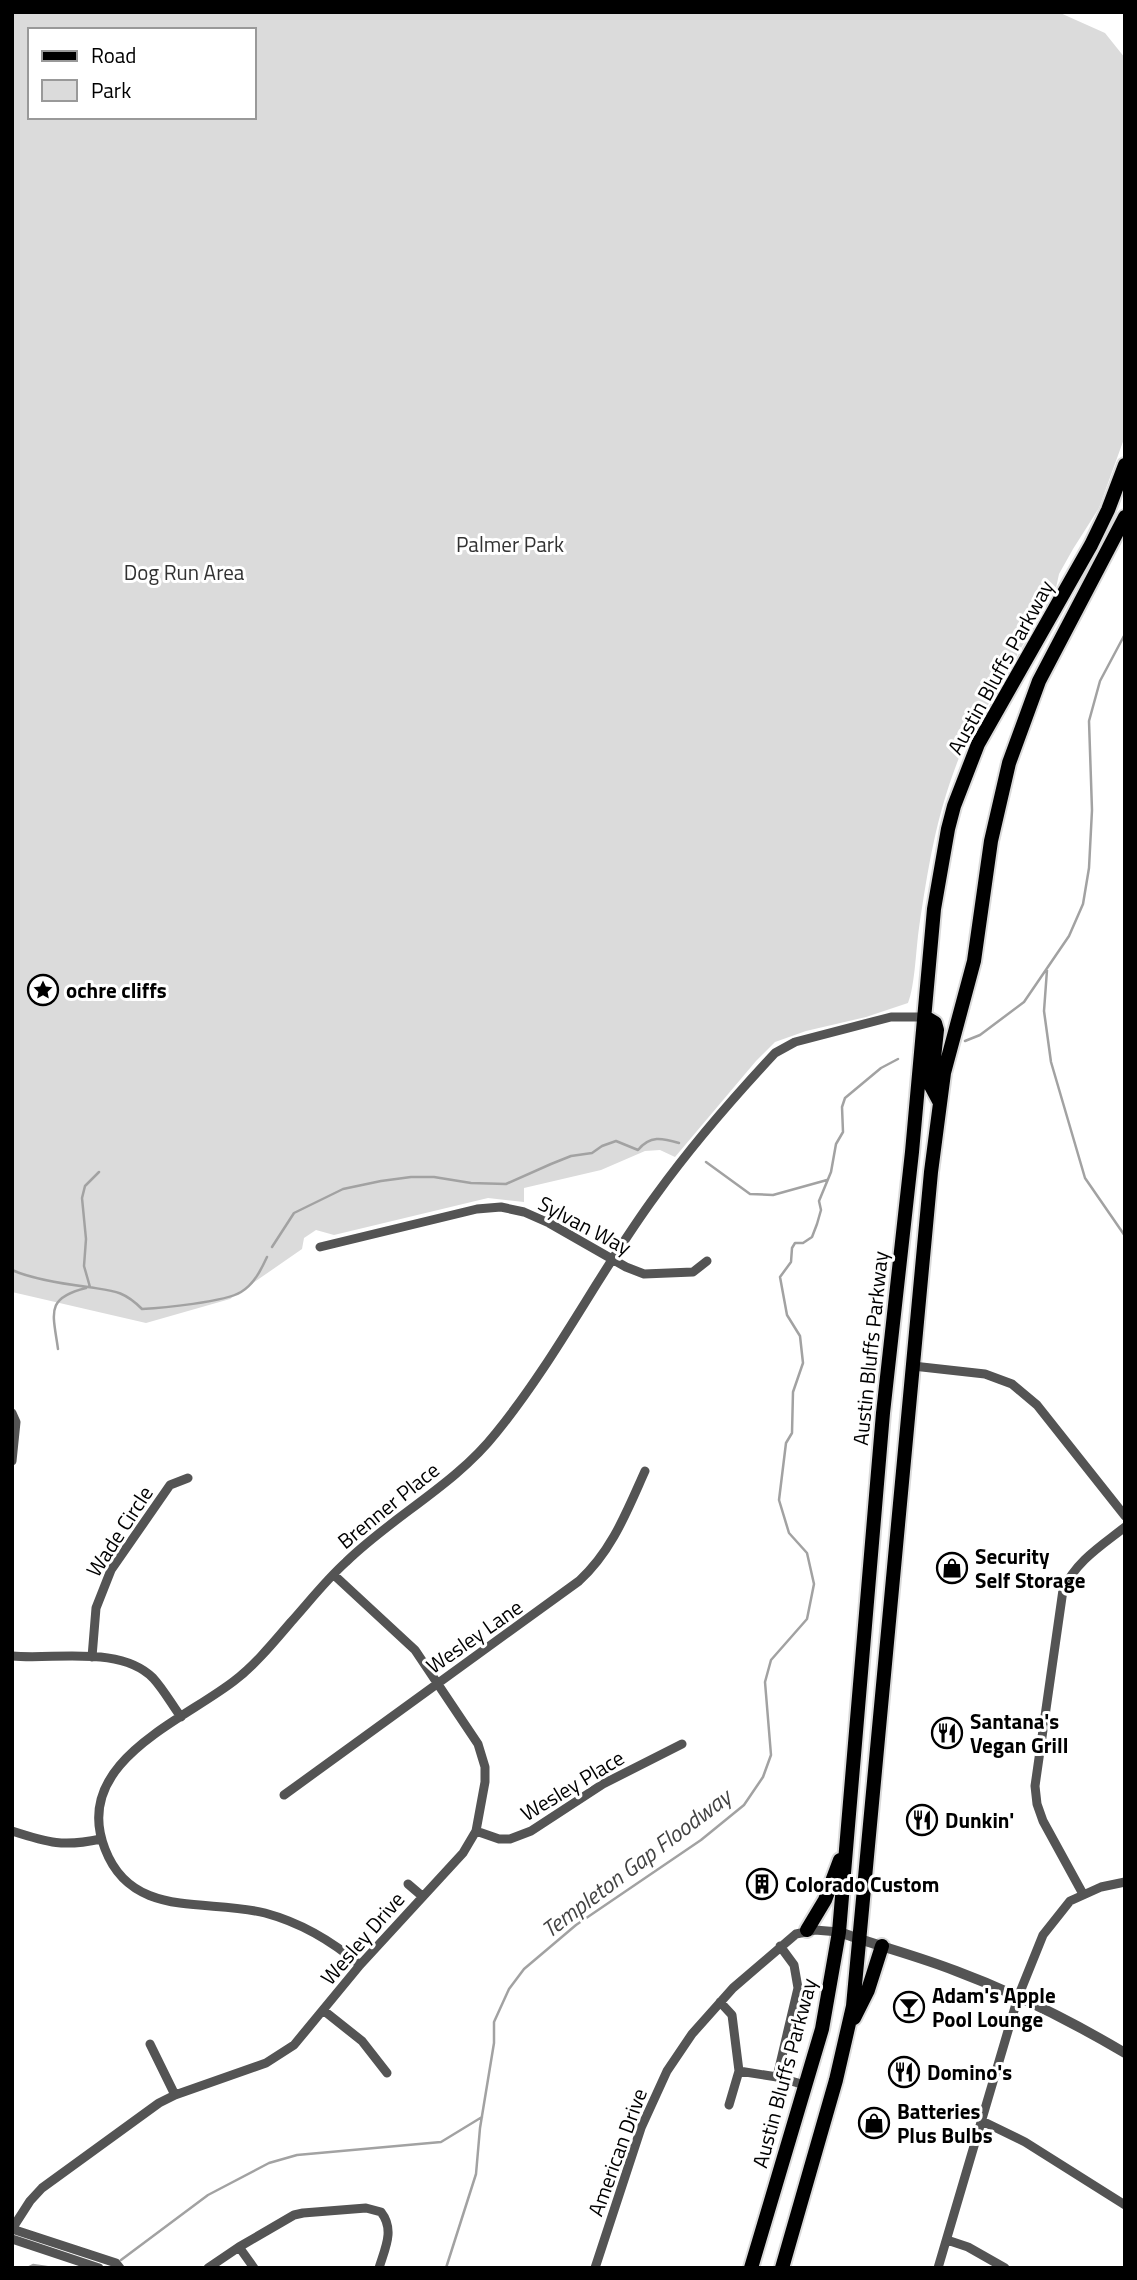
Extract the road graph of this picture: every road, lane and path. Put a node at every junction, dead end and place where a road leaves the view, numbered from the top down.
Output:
1 (1125, 465) edge
2 (1125, 517) edge
3 (925, 1017) junction
4 (940, 1101) junction
5 (320, 1247) dead end
6 (613, 1259) junction
7 (707, 1261) dead end
8 (913, 1366) junction
9 (12, 1413) edge
10 (12, 1461) edge
11 (645, 1471) dead end
12 (188, 1478) dead end
13 (1125, 1516) edge
14 (1125, 1527) edge
15 (334, 1575) junction
16 (12, 1656) edge
17 (92, 1657) junction
18 (438, 1683) junction
19 (181, 1717) junction
20 (682, 1744) dead end
21 (284, 1795) dead end
22 (12, 1831) edge
23 (476, 1831) junction
24 (101, 1839) junction
25 (847, 1839) junction
26 (1125, 1882) edge
27 (408, 1884) dead end
28 (1083, 1894) junction
29 (422, 1896) junction
30 (807, 1930) junction
31 (839, 1932) junction
32 (860, 1940) junction
33 (780, 1945) junction
34 (882, 1946) junction
35 (360, 1965) junction
36 (1018, 1997) junction
37 (720, 2002) junction
38 (323, 2010) junction
39 (849, 2025) junction
40 (150, 2044) dead end
41 (1125, 2053) edge
42 (739, 2071) junction
43 (387, 2073) dead end
44 (777, 2077) junction
45 (805, 2085) junction
46 (175, 2095) junction
47 (729, 2105) dead end
48 (982, 2121) junction
49 (1125, 2205) edge
50 (12, 2229) edge
51 (12, 2239) edge
52 (947, 2240) junction
53 (239, 2247) junction
54 (99, 2268) edge
55 (120, 2268) edge
56 (208, 2268) edge
57 (254, 2268) edge
58 (379, 2268) edge
59 (594, 2268) edge
60 (751, 2268) edge
61 (782, 2268) edge
62 (938, 2268) edge
63 (1005, 2268) edge

1 - 3 main road, Austin Bluffs Parkway
2 - 4 main road, Austin Bluffs Parkway
3 - 4 main road
3 - 6 street, Brenner Place
3 - 25 main road, Austin Bluffs Parkway
4 - 8 main road, Austin Bluffs Parkway
5 - 6 street, Sylvan Way
6 - 7 street, Sylvan Way
6 - 15 street, Brenner Place
8 - 13 street
8 - 32 main road, Austin Bluffs Parkway
9 - 10 street
11 - 18 street, Wesley Lane
12 - 17 street, Wade Circle
14 - 28 street
15 - 18 street, Wesley Drive
15 - 19 street, Brenner Place
16 - 17 street
17 - 19 street
18 - 21 street, Wesley Lane
18 - 23 street, Wesley Drive
19 - 24 street, Brenner Place
20 - 23 street, Wesley Place
22 - 24 street
23 - 29 street, Wesley Drive
24 - 35 street, Brenner Place
25 - 30 main road
25 - 31 main road, Austin Bluffs Parkway
26 - 28 street
27 - 29 street
28 - 36 street
29 - 35 street, Wesley Drive
30 - 31 street
30 - 33 street, American Drive
31 - 32 street
31 - 45 main road, Austin Bluffs Parkway
32 - 34 street
32 - 39 main road, Austin Bluffs Parkway
33 - 37 street, American Drive
33 - 44 street
34 - 36 street
34 - 39 main road
35 - 38 street, Wesley Drive
36 - 41 street
36 - 48 street
37 - 42 street
37 - 59 street, American Drive
38 - 43 street
38 - 46 street, Wesley Drive
39 - 61 main road, Austin Bluffs Parkway
40 - 46 street
42 - 44 street
42 - 47 street
44 - 45 street
45 - 60 main road, Austin Bluffs Parkway
46 - 50 street, Wesley Drive
48 - 49 street
48 - 52 street
50 - 55 street
51 - 54 street
52 - 62 street
52 - 63 street
53 - 56 street
53 - 57 street
53 - 58 street

